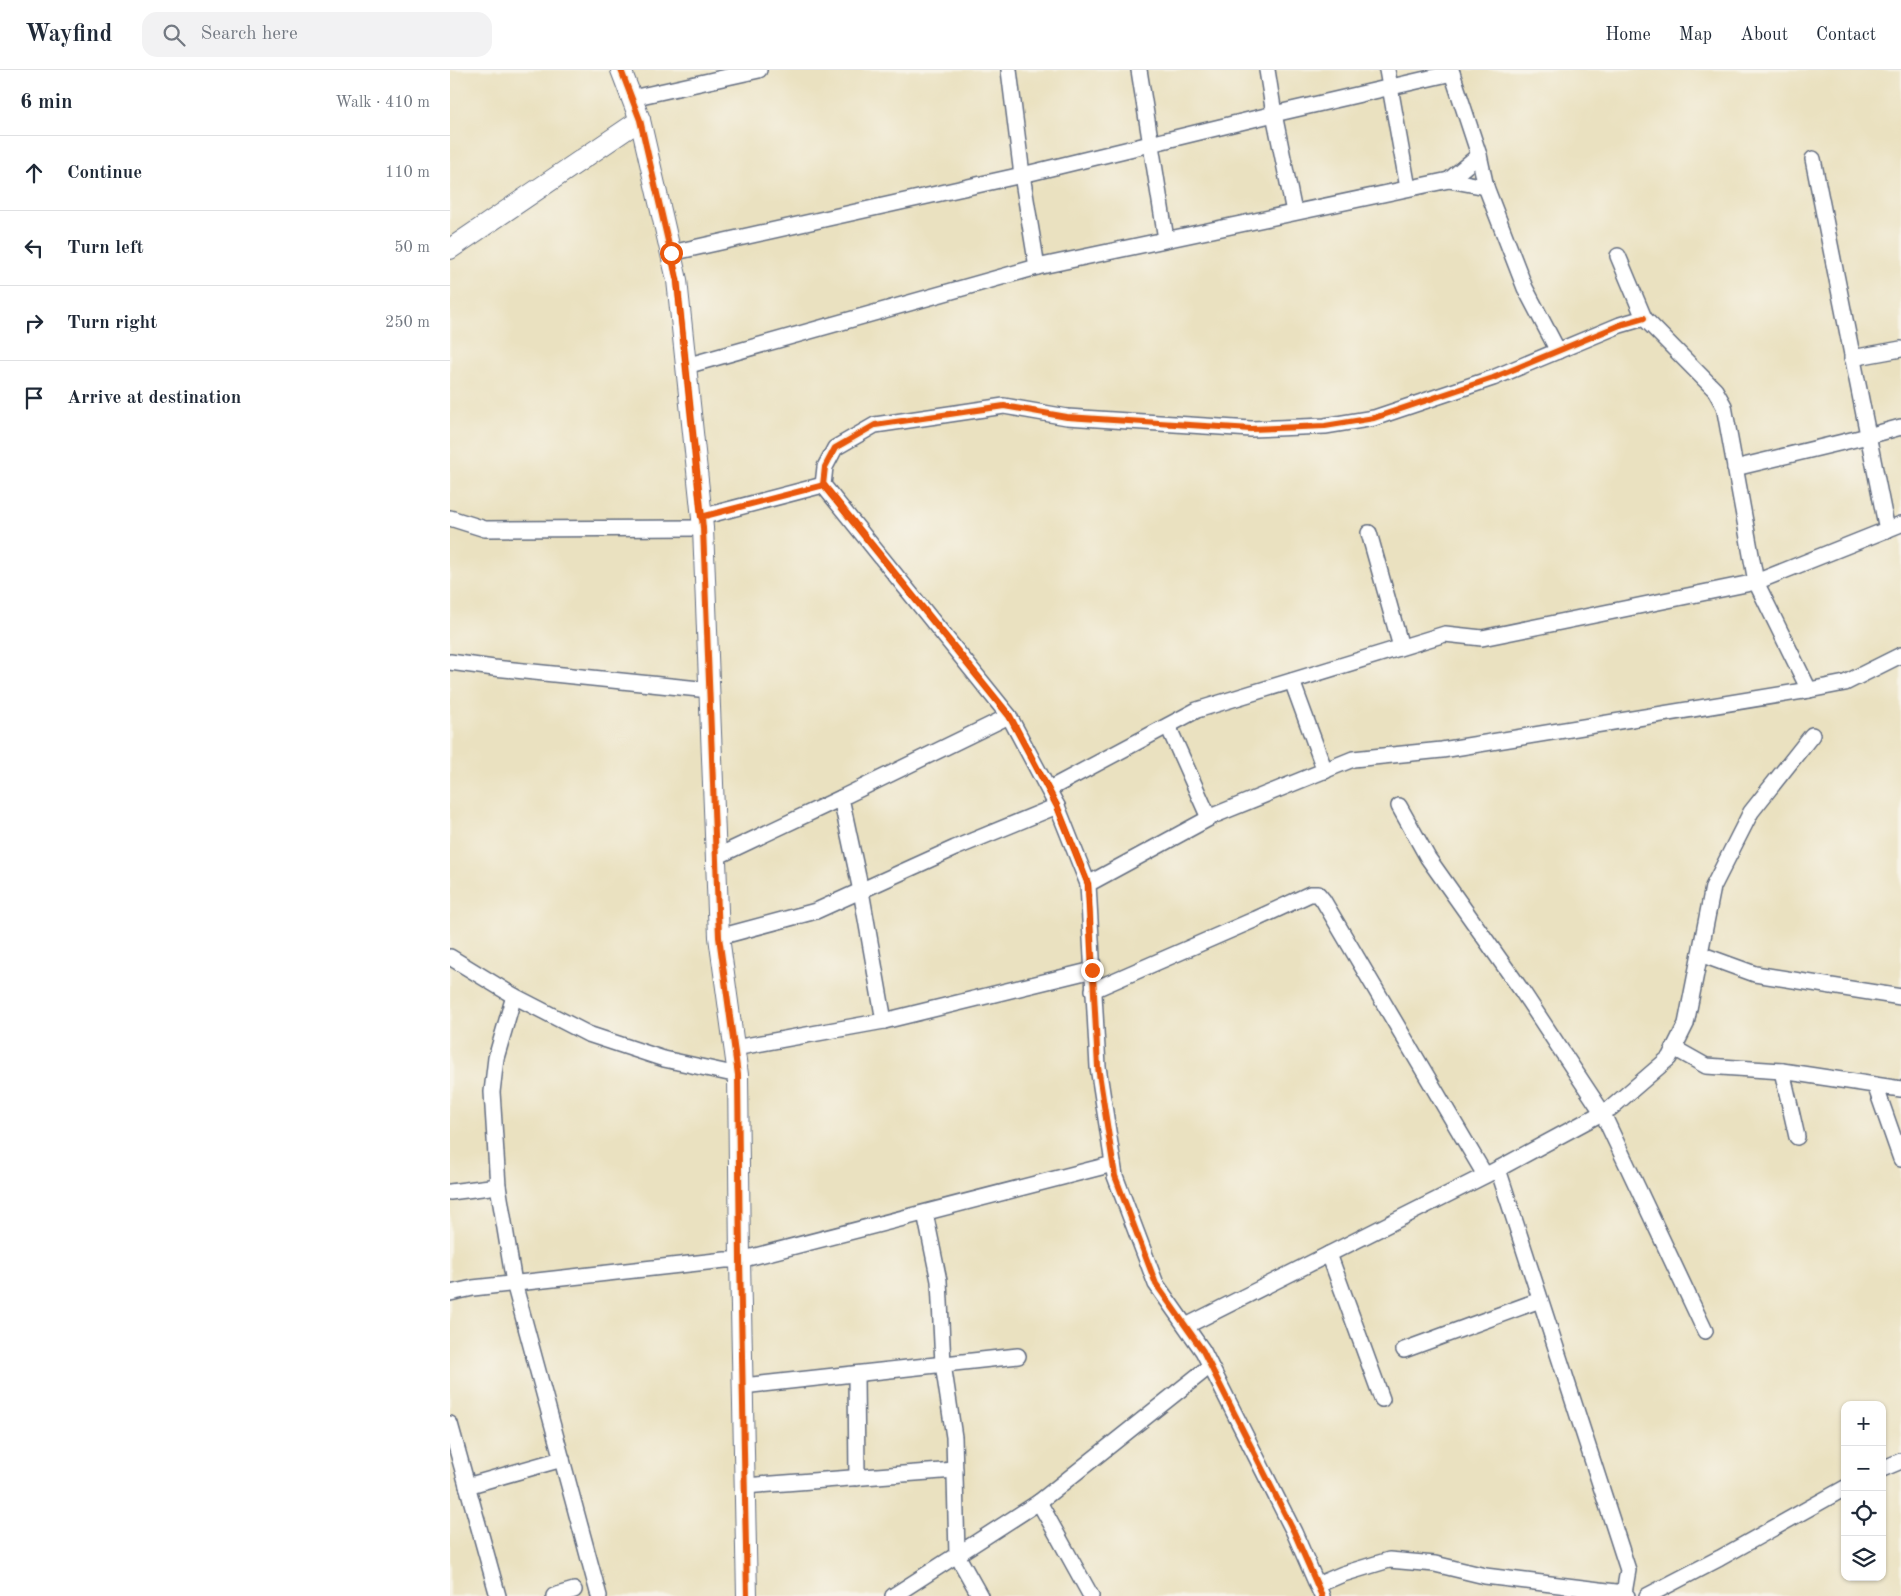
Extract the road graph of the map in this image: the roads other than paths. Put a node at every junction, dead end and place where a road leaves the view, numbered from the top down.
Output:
1 (621, 70) edge
2 (759, 70) edge
3 (1009, 70) edge
4 (1139, 70) edge
5 (1267, 70) edge
6 (1387, 70) edge
7 (1451, 72) edge
8 (1391, 87) junction
9 (632, 98) junction
10 (1274, 114) junction
11 (640, 120) junction
12 (1150, 144) junction
13 (1479, 155) junction
14 (1813, 159) dead end
15 (1022, 175) junction
16 (1449, 180) junction
17 (1486, 187) junction
18 (1408, 188) junction
19 (1294, 212) junction
20 (1166, 239) junction
21 (450, 249) edge
22 (671, 253) junction
23 (1618, 256) dead end
24 (1037, 267) junction
25 (1644, 318) junction
26 (1901, 349) edge
27 (1558, 351) junction
28 (1852, 358) junction
29 (686, 366) junction
30 (1901, 426) edge
31 (1868, 436) junction
32 (1735, 468) junction
33 (824, 485) junction
34 (450, 518) edge
35 (702, 523) junction
36 (1901, 524) edge
37 (1887, 530) junction
38 (1369, 533) dead end
39 (1756, 582) junction
40 (1401, 647) junction
41 (1901, 655) edge
42 (450, 662) edge
43 (1292, 681) junction
44 (709, 690) junction
45 (1809, 690) junction
46 (1010, 716) junction
47 (1168, 726) junction
48 (1812, 735) dead end
49 (1325, 771) junction
50 (1049, 789) junction
51 (841, 798) junction
52 (1057, 806) junction
53 (1399, 806) dead end
54 (1208, 818) junction
55 (716, 857) junction
56 (1088, 884) junction
57 (861, 891) junction
58 (719, 937) junction
59 (1700, 954) junction
60 (450, 957) edge
61 (1092, 970) junction
62 (1094, 990) junction
63 (514, 996) junction
64 (1901, 998) edge
65 (884, 1021) junction
66 (734, 1048) junction
67 (1674, 1048) junction
68 (1782, 1071) junction
69 (738, 1075) junction
70 (1875, 1085) junction
71 (1901, 1089) edge
72 (1602, 1112) junction
73 (1798, 1137) dead end
74 (1901, 1159) edge
75 (1113, 1164) junction
76 (1492, 1172) junction
77 (498, 1186) junction
78 (450, 1192) edge
79 (926, 1213) junction
80 (1329, 1254) junction
81 (740, 1260) junction
82 (514, 1283) junction
83 (450, 1293) edge
84 (1540, 1300) junction
85 (1186, 1326) junction
86 (1705, 1331) dead end
87 (1404, 1350) dead end
88 (1018, 1356) dead end
89 (943, 1364) junction
90 (1210, 1366) junction
91 (856, 1374) junction
92 (743, 1386) junction
93 (1382, 1399) dead end
94 (450, 1424) edge
95 (562, 1459) junction
96 (1901, 1461) edge
97 (1886, 1468) edge
98 (955, 1470) junction
99 (857, 1478) junction
100 (467, 1486) junction
101 (745, 1486) junction
102 (1841, 1490) edge
103 (1039, 1502) junction
104 (958, 1554) junction
105 (574, 1590) dead end
106 (1320, 1593) edge
107 (1626, 1594) edge
108 (498, 1596) edge
109 (554, 1596) edge
110 (599, 1596) edge
111 (747, 1596) edge
112 (893, 1596) edge
113 (980, 1596) edge
114 (1090, 1596) edge
115 (1647, 1596) edge

1 - 9 street
2 - 9 street
3 - 15 street
4 - 12 street
5 - 10 street
6 - 8 street
7 - 8 street
7 - 13 street
8 - 10 street
8 - 18 street
9 - 11 street
10 - 12 street
10 - 19 street
11 - 21 street
11 - 22 street
12 - 15 street
12 - 20 street
13 - 16 street
13 - 17 street
14 - 28 street
15 - 22 street
15 - 24 street
16 - 17 street
16 - 18 street
17 - 27 street
18 - 19 street
19 - 20 street
20 - 24 street
22 - 29 street
23 - 25 street
24 - 29 street
25 - 27 street
25 - 32 street
26 - 28 street
27 - 33 street
28 - 31 street
29 - 35 street
30 - 31 street
31 - 32 street
31 - 37 street
32 - 39 street
33 - 35 street
33 - 46 street
34 - 35 street
35 - 44 street
36 - 37 street
37 - 39 street
38 - 40 street
39 - 40 street
39 - 45 street
40 - 43 street
41 - 45 street
42 - 44 street
43 - 47 street
43 - 49 street
44 - 55 street
45 - 49 street
46 - 50 street
46 - 51 street
47 - 50 street
47 - 54 street
48 - 59 street
49 - 54 street
50 - 52 street
51 - 55 street
51 - 57 street
52 - 56 street
52 - 57 street
53 - 72 street
54 - 56 street
55 - 58 street
56 - 61 street
57 - 58 street
57 - 65 street
58 - 66 street
59 - 64 street
59 - 67 street
60 - 63 street
61 - 62 street
61 - 65 street
62 - 75 street
62 - 76 street
63 - 69 street
63 - 77 street
65 - 66 street
66 - 69 street
67 - 68 street
67 - 72 street
68 - 70 street
68 - 73 street
69 - 81 street
70 - 71 street
70 - 74 street
72 - 76 street
72 - 86 street
75 - 79 street
75 - 85 street
76 - 80 street
76 - 84 street
77 - 78 street
77 - 82 street
79 - 81 street
79 - 89 street
80 - 85 street
80 - 93 street
81 - 82 street
81 - 92 street
82 - 83 street
82 - 95 street
84 - 87 street
84 - 107 street
85 - 90 street
88 - 89 street
89 - 91 street
89 - 98 street
90 - 103 street
90 - 106 street
91 - 92 street
91 - 99 street
92 - 101 street
94 - 100 street
95 - 100 street
95 - 110 street
96 - 97 street
98 - 99 street
98 - 104 street
99 - 101 street
100 - 108 street
101 - 111 street
102 - 115 street
103 - 104 street
103 - 114 street
104 - 112 street
104 - 113 street
105 - 109 street
106 - 107 street

